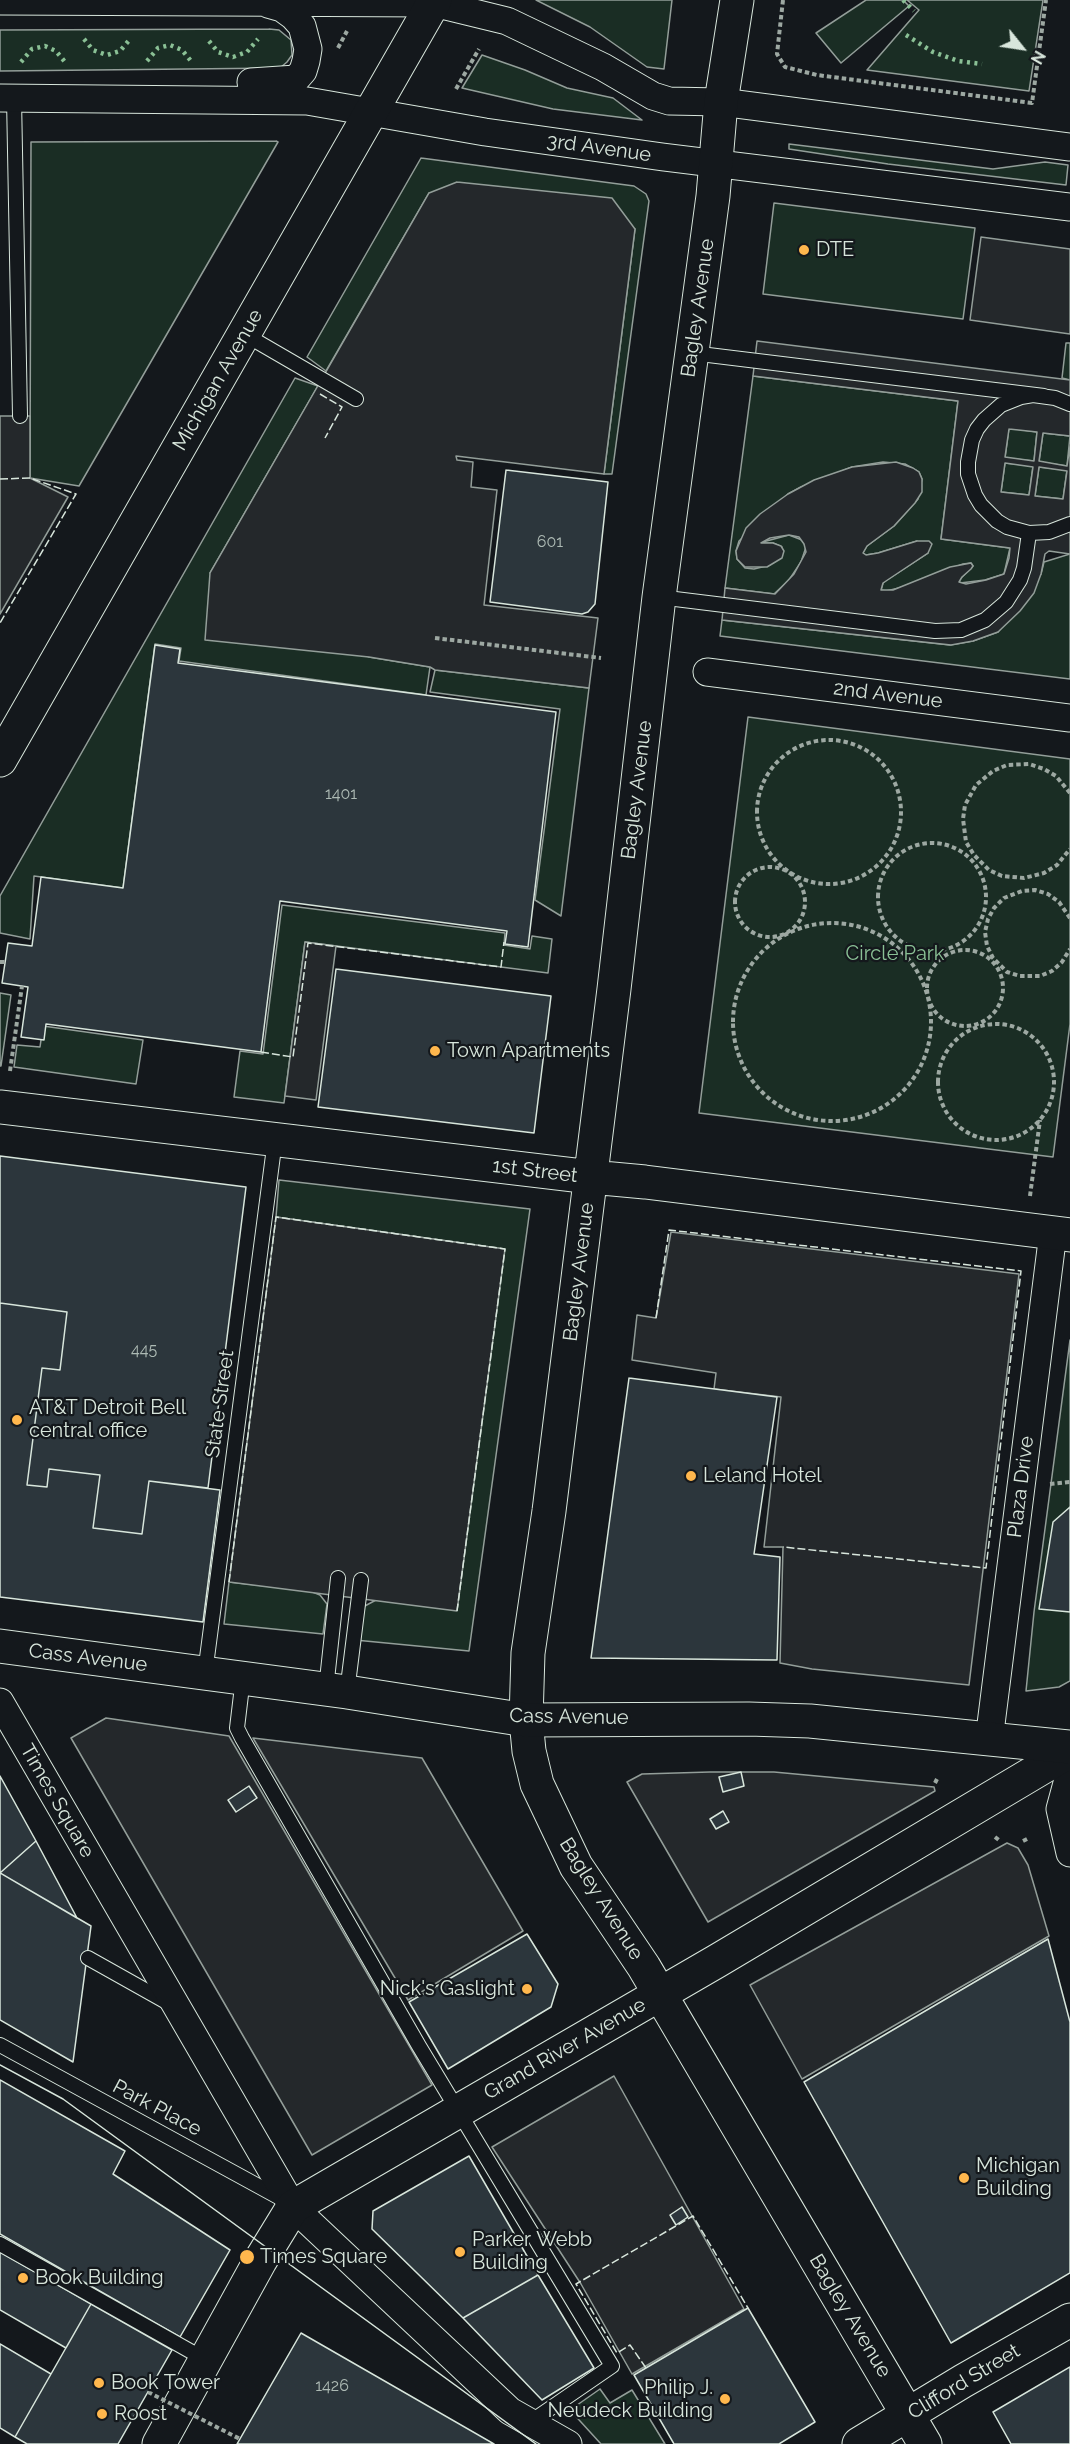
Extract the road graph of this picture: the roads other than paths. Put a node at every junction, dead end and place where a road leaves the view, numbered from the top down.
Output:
1 (737, 0) edge
2 (0, 1) edge
3 (258, 2) junction
4 (434, 2) edge
5 (7, 98) edge
6 (129, 98) junction
7 (721, 102) junction
8 (370, 114) junction
9 (1070, 147) edge
10 (715, 162) junction
11 (1070, 207) edge
12 (244, 334) junction
13 (691, 352) junction
14 (1044, 396) junction
15 (356, 399) dead end
16 (1070, 404) edge
17 (20, 416) dead end
18 (1070, 524) edge
19 (1029, 533) junction
20 (659, 597) junction
21 (707, 672) dead end
22 (1070, 718) edge
23 (0, 760) edge
24 (0, 1107) edge
25 (275, 1140) junction
26 (591, 1177) junction
27 (1061, 1234) edge
28 (338, 1578) dead end
29 (360, 1580) dead end
30 (0, 1646) edge
31 (205, 1673) junction
32 (243, 1678) junction
33 (337, 1690) junction
34 (0, 1702) edge
35 (526, 1720) junction
36 (989, 1740) junction
37 (1070, 1747) edge
38 (1070, 1751) edge
39 (1070, 1772) edge
40 (1070, 1853) edge
41 (87, 1958) dead end
42 (660, 1993) junction
43 (178, 2008) junction
44 (0, 2045) edge
45 (458, 2111) junction
46 (293, 2207) junction
47 (0, 2244) edge
48 (1070, 2320) edge
49 (206, 2360) junction
50 (908, 2415) junction
51 (529, 2423) junction
52 (159, 2444) edge
53 (568, 2444) edge
54 (859, 2444) edge
55 (925, 2444) edge

1 - 7 street, Bagley Avenue
2 - 3 street
3 - 4 street
3 - 6 street
4 - 7 street
4 - 8 street, Michigan Avenue
5 - 6 street, 3rd Avenue
5 - 17 lane
6 - 8 street, 3rd Avenue
7 - 9 street
7 - 10 street, Bagley Avenue
8 - 10 street, 3rd Avenue
8 - 12 street, Michigan Avenue
10 - 11 street, 3rd Avenue
10 - 13 street, Bagley Avenue
12 - 15 lane
12 - 23 street, Michigan Avenue
13 - 14 lane
13 - 20 street, Bagley Avenue
14 - 16 lane
14 - 19 lane
18 - 19 lane
19 - 20 lane
20 - 26 street, Bagley Avenue
21 - 22 street, 2nd Avenue
24 - 25 street, 1st Street
25 - 26 street, 1st Street
25 - 31 lane, State Street
26 - 27 street, 1st Street
26 - 35 street, Bagley Avenue
27 - 36 street, Plaza Drive
28 - 33 lane
29 - 33 lane
30 - 31 street, Cass Avenue
31 - 32 street, Cass Avenue
32 - 33 street, Cass Avenue
32 - 45 lane
33 - 35 street, Cass Avenue
34 - 43 street, Times Square
35 - 36 street, Cass Avenue
35 - 42 street, Bagley Avenue
36 - 37 street, Cass Avenue
38 - 42 street, Grand River Avenue
39 - 40 street
41 - 43 lane
42 - 45 street, Grand River Avenue
42 - 50 street, Bagley Avenue
43 - 46 street, Times Square
44 - 46 lane, Park Place
45 - 46 street, Grand River Avenue
45 - 51 lane
46 - 49 street
46 - 51 street, Times Square
47 - 49 lane
48 - 50 street, Clifford Street
49 - 52 street
50 - 54 street, Clifford Street
50 - 55 street, Bagley Avenue
51 - 53 street, Times Square

